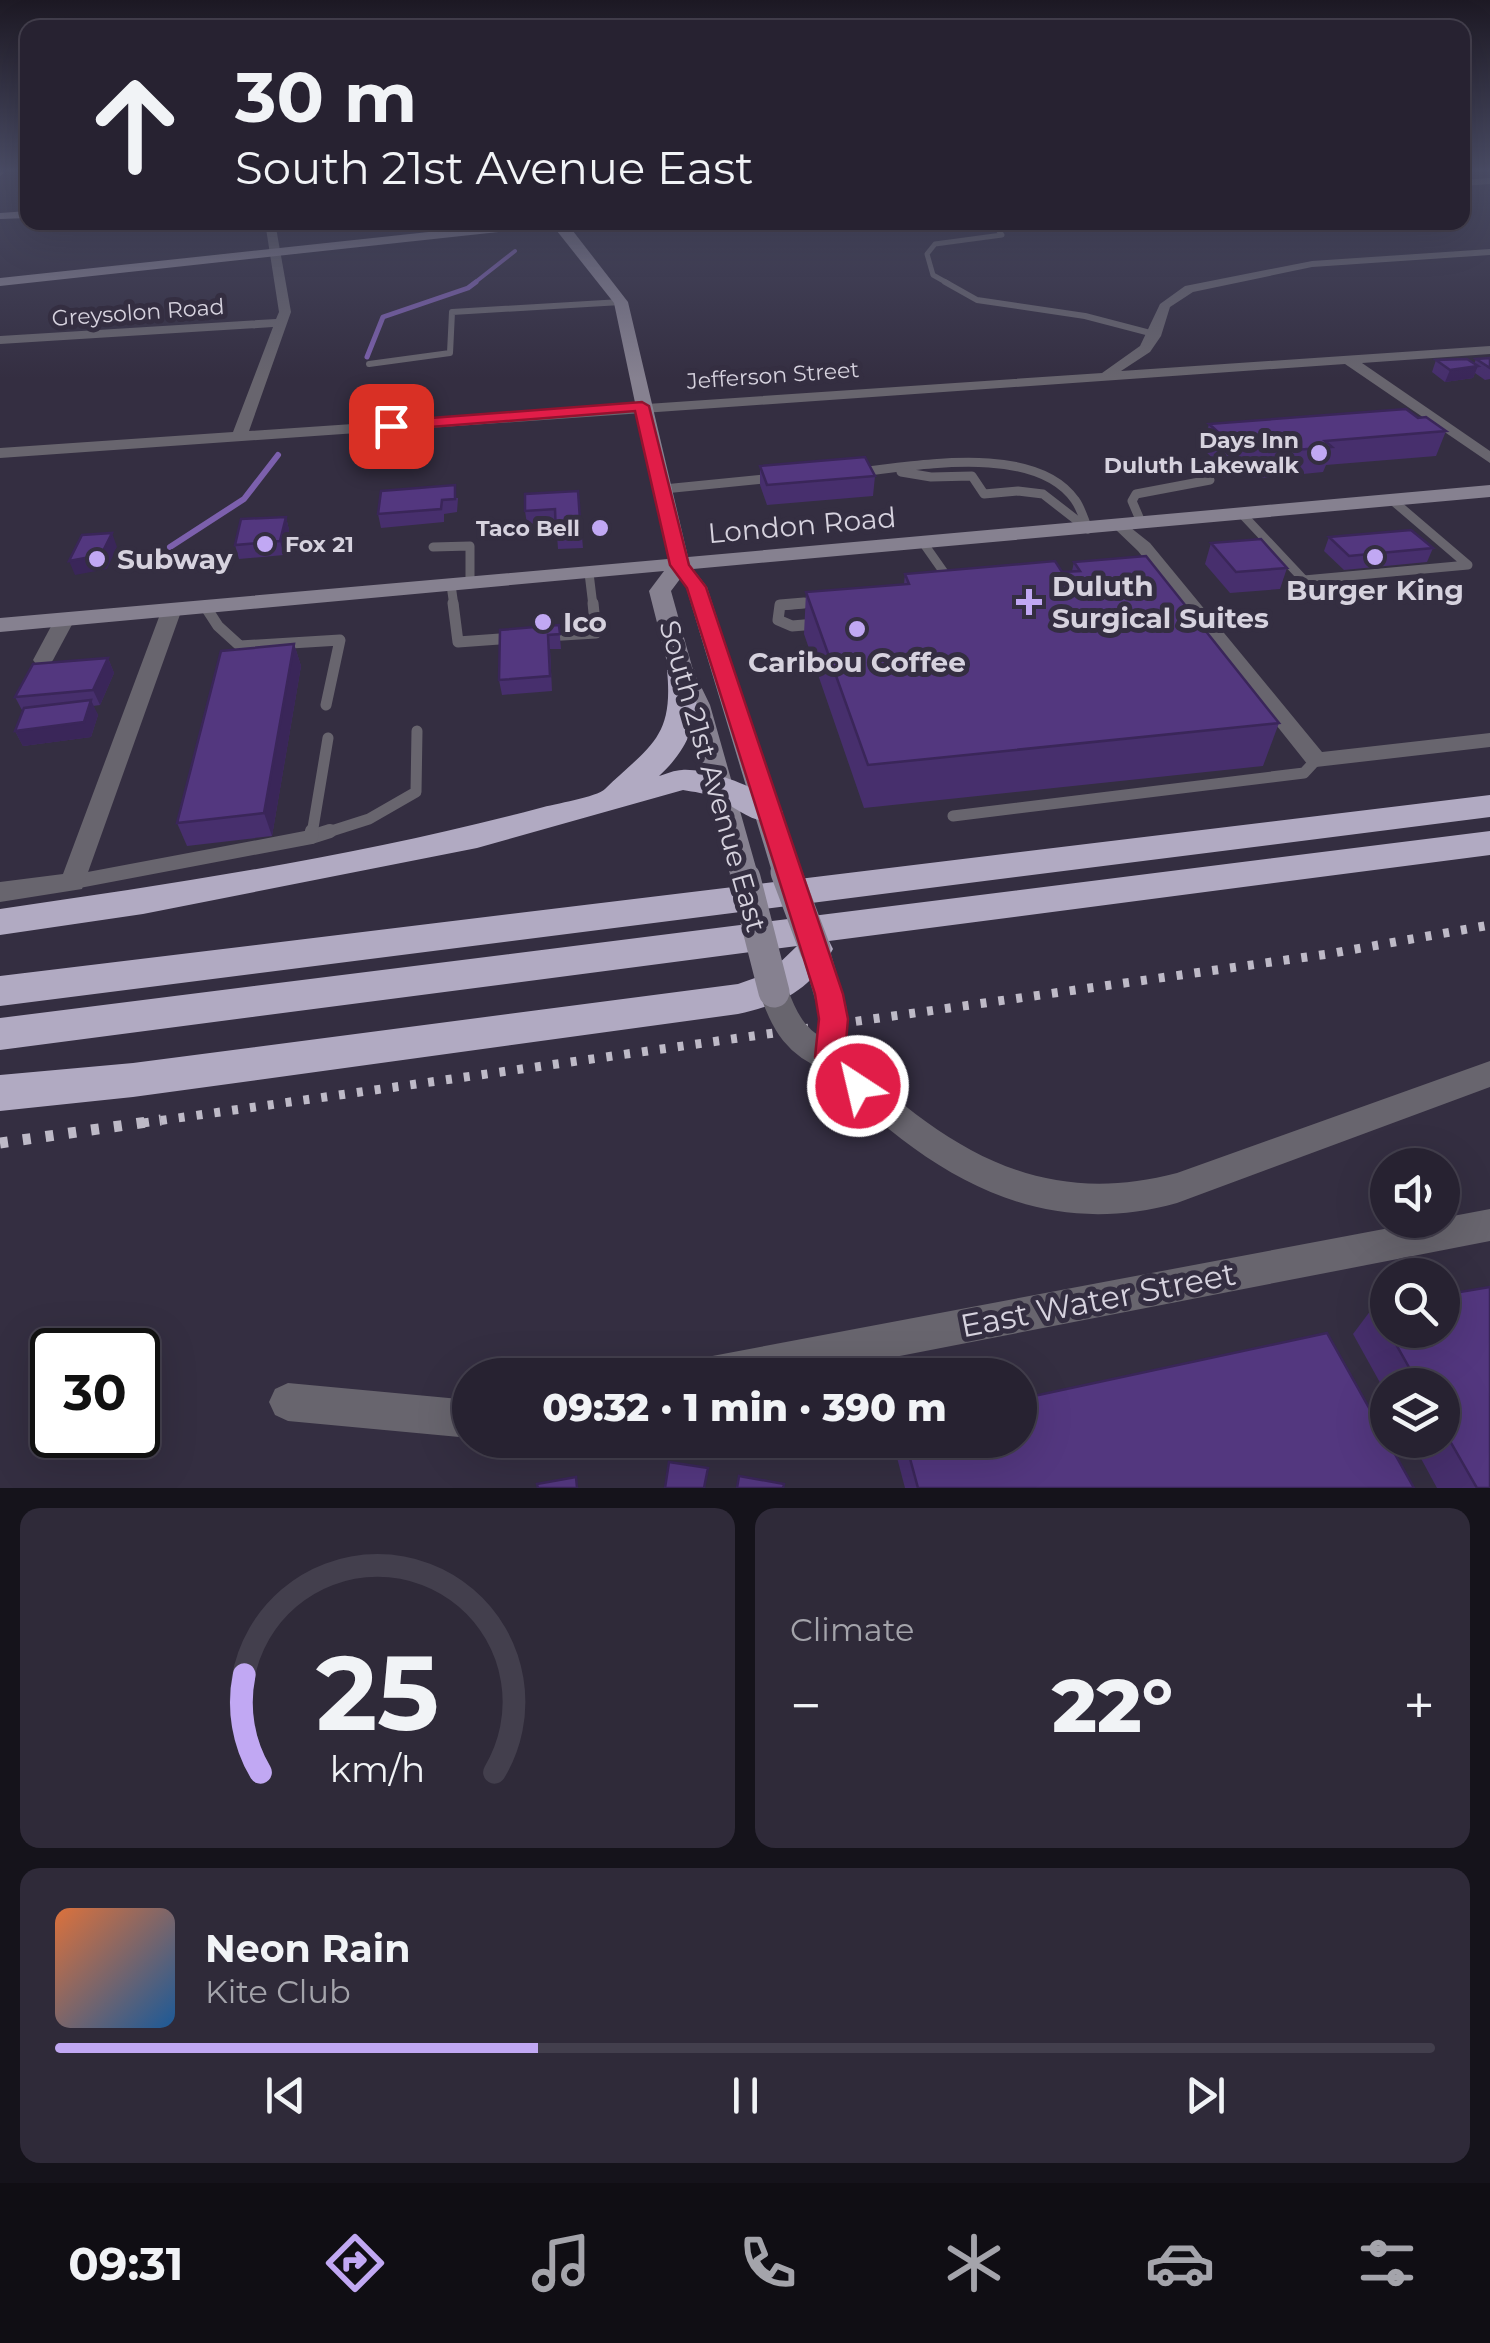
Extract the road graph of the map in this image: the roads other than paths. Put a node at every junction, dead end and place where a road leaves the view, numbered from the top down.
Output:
1 (275, 240) edge
2 (395, 240) edge
3 (572, 240) edge
4 (962, 240) edge
5 (1490, 252) edge
6 (278, 253) junction
7 (0, 282) edge
8 (621, 302) junction
9 (279, 323) junction
10 (1154, 334) junction
11 (0, 340) edge
12 (1490, 350) edge
13 (1348, 360) junction
14 (369, 364) dead end
15 (1101, 376) junction
16 (642, 406) junction
17 (239, 438) junction
18 (0, 453) edge
19 (1490, 458) edge
20 (885, 470) junction
21 (847, 472) edge
22 (790, 477) edge
23 (1210, 480) dead end
24 (664, 488) junction
25 (1490, 491) edge
26 (1392, 500) junction
27 (1240, 513) junction
28 (1130, 523) junction
29 (1088, 529) junction
30 (924, 544) junction
31 (433, 546) dead end
32 (680, 565) junction
33 (589, 574) junction
34 (461, 585) junction
35 (934, 593) edge
36 (836, 600) edge
37 (205, 606) junction
38 (172, 609) junction
39 (65, 619) junction
40 (827, 623) edge
41 (0, 625) edge
42 (537, 637) edge
43 (517, 638) edge
44 (43, 660) edge
45 (681, 670) junction
46 (326, 705) dead end
47 (417, 731) dead end
48 (328, 738) dead end
49 (1490, 740) edge
50 (1316, 760) junction
51 (720, 786) junction
52 (591, 806) junction
53 (1490, 806) edge
54 (767, 812) junction
55 (952, 816) dead end
56 (312, 837) junction
57 (1490, 843) edge
58 (73, 882) junction
59 (0, 892) edge
60 (0, 922) edge
61 (815, 949) junction
62 (0, 991) edge
63 (774, 992) junction
64 (0, 1034) edge
65 (830, 1057) junction
66 (1490, 1074) edge
67 (0, 1093) edge
68 (1490, 1225) edge
69 (795, 1358) edge
70 (288, 1402) dead end
71 (452, 1417) edge

1 - 6 street
2 - 6 main road
3 - 8 main road, South 21st Avenue East
4 - 10 lane
5 - 10 street
6 - 7 main road
6 - 9 street
8 - 14 lane
8 - 16 main road, South 21st Avenue East
9 - 11 street, Greysolon Road
9 - 17 street
10 - 15 street
12 - 13 street, Jefferson Street
13 - 15 street, Jefferson Street
13 - 19 street
15 - 16 street, Jefferson Street
16 - 17 street, Jefferson Street
16 - 24 main road, South 21st Avenue East
17 - 18 street, Jefferson Street
20 - 21 lane
20 - 29 lane
20 - 29 lane
22 - 24 lane
23 - 28 lane
24 - 32 main road, South 21st Avenue East
25 - 26 main road, London Road
26 - 27 main road, London Road
26 - 27 lane
27 - 28 main road, London Road
28 - 29 main road, London Road
28 - 50 street
29 - 30 main road, London Road
30 - 32 main road, London Road
30 - 35 lane
31 - 34 lane
32 - 33 main road, London Road
32 - 45 main road, South 21st Avenue East
32 - 54 main road, South 21st Avenue East
33 - 34 main road, London Road
33 - 42 lane
34 - 37 main road, London Road
34 - 43 lane
36 - 40 lane
37 - 38 main road, London Road
37 - 46 lane
38 - 39 main road, London Road
38 - 58 street
39 - 41 main road, London Road
39 - 44 street
45 - 51 main road, South 21st Avenue East
45 - 52 highway
47 - 56 lane
48 - 56 lane
49 - 50 street
50 - 55 lane
51 - 52 highway
51 - 54 highway
51 - 63 main road, South 21st Avenue East, bridge
52 - 60 highway
53 - 62 highway
54 - 61 main road, South 21st Avenue East, bridge
56 - 58 lane
57 - 64 highway
58 - 59 street
61 - 63 highway
61 - 65 street, bridge
63 - 65 street, bridge
63 - 67 highway
65 - 66 street
68 - 69 street, East Water Street
70 - 71 street

